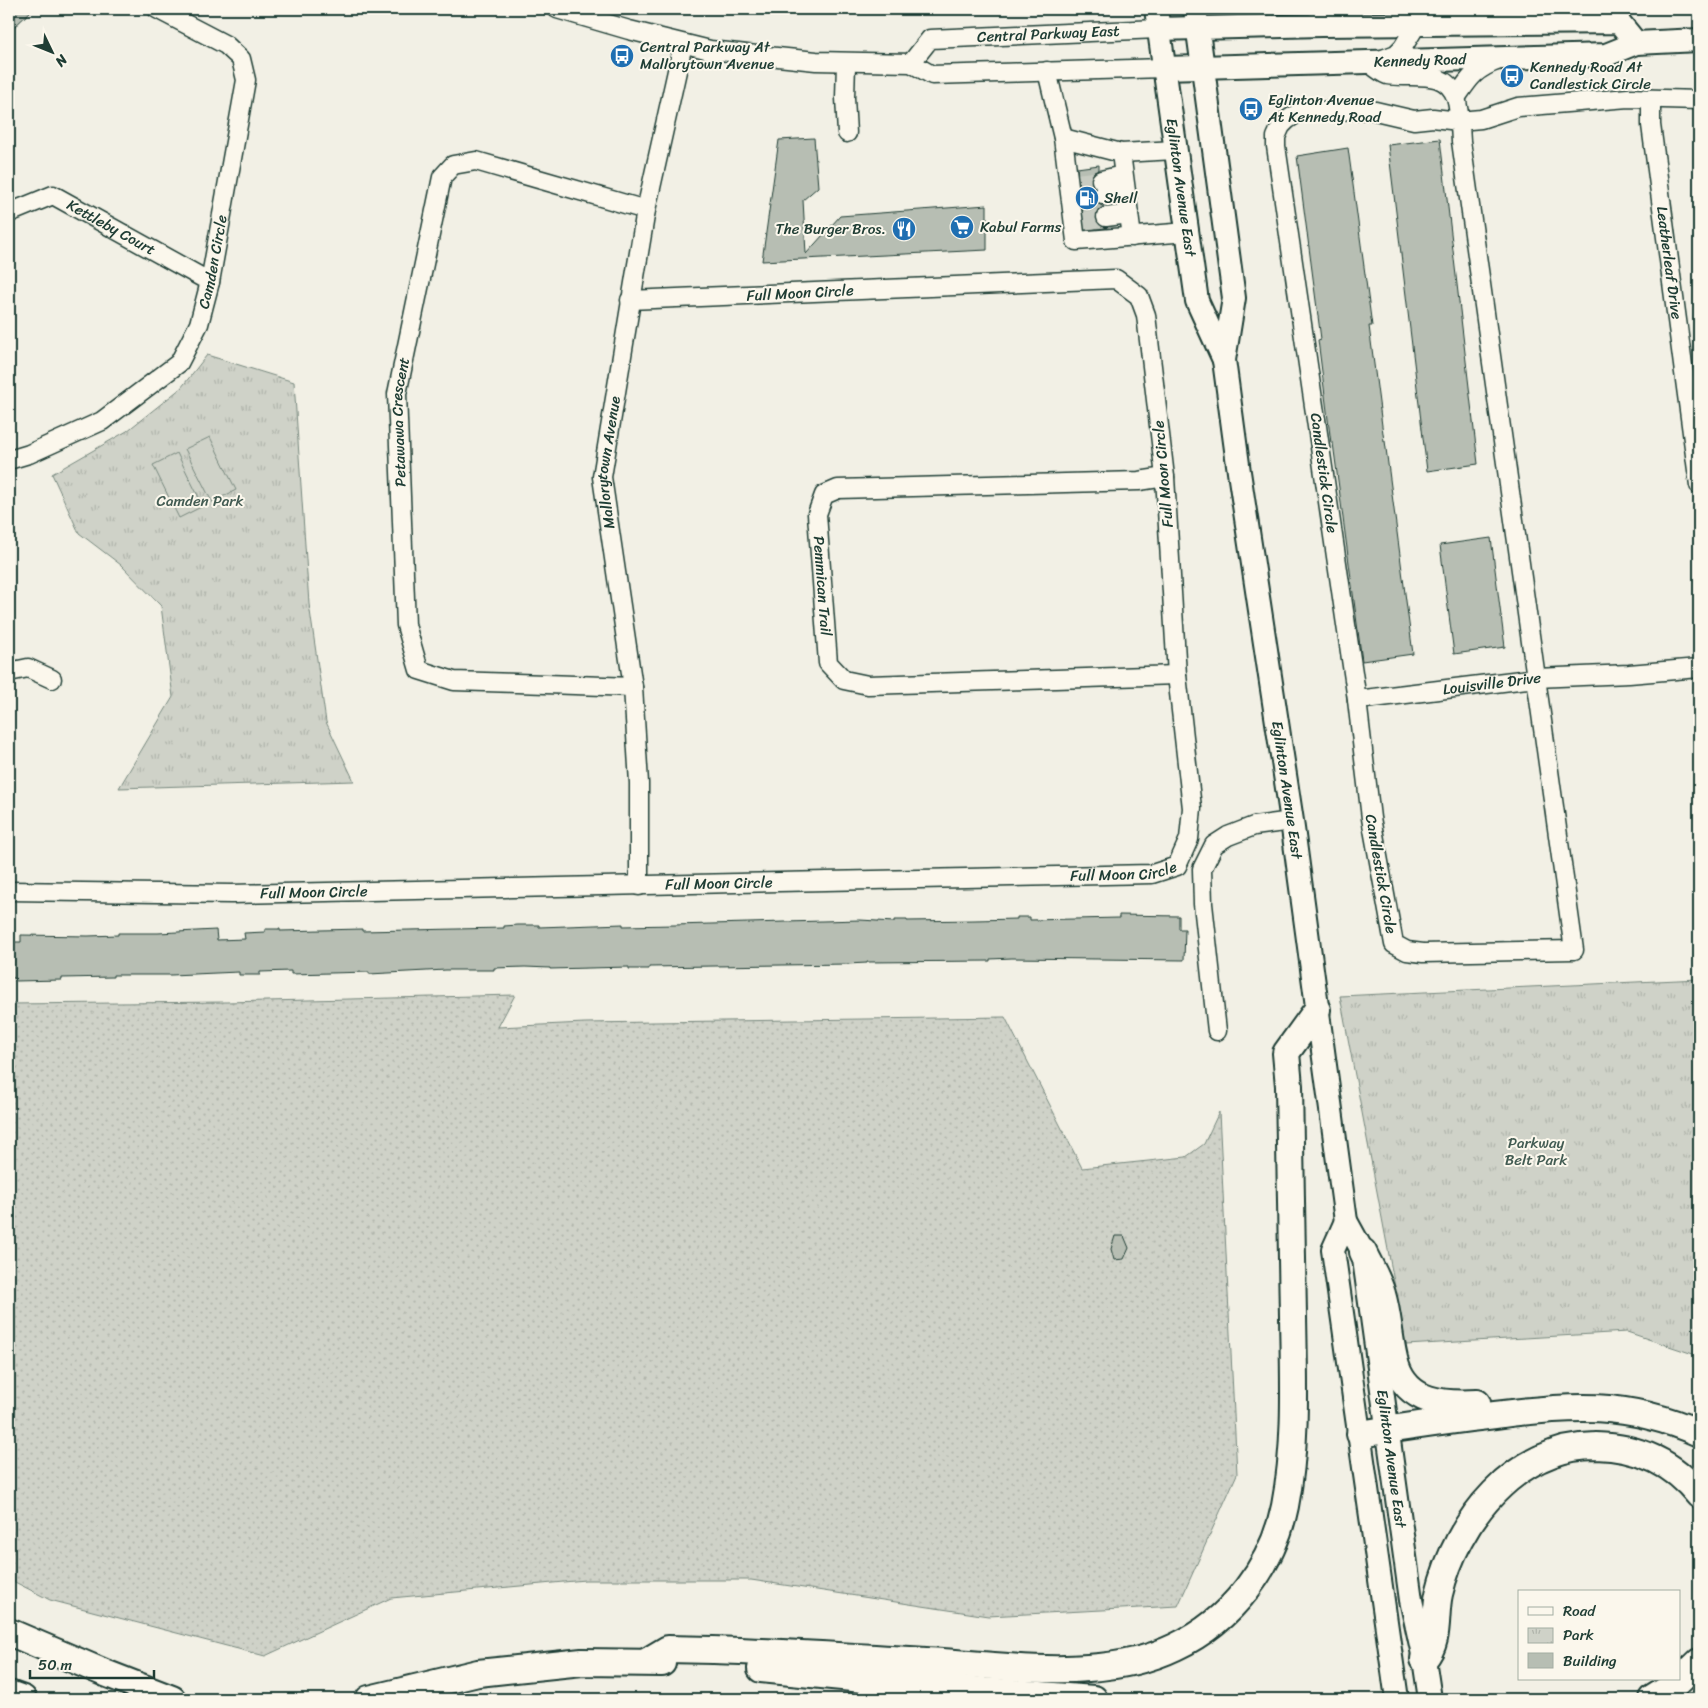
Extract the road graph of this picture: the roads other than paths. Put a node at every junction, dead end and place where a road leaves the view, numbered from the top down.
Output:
1 (156, 9) edge
2 (557, 9) edge
3 (1416, 16) edge
4 (1320, 17) edge
5 (1157, 19) edge
6 (1196, 19) edge
7 (1699, 40) edge
8 (1636, 42) junction
9 (683, 44) junction
10 (1504, 58) junction
11 (1368, 62) junction
12 (846, 63) junction
13 (911, 63) junction
14 (1203, 67) junction
15 (1164, 68) junction
16 (1047, 71) junction
17 (1456, 98) junction
18 (1651, 99) junction
19 (1699, 100) edge
20 (1459, 121) junction
21 (847, 133) dead end
22 (1063, 138) junction
23 (1175, 150) junction
24 (1122, 153) junction
25 (1124, 184) junction
26 (1102, 187) tunnel mouth
27 (646, 210) junction
28 (9, 213) edge
29 (1129, 214) junction
30 (1106, 217) tunnel mouth
31 (1187, 232) junction
32 (1132, 237) junction
33 (210, 282) junction
34 (630, 300) junction
35 (1224, 360) junction
36 (9, 460) edge
37 (1165, 477) junction
38 (1699, 485) edge
39 (1699, 668) edge
40 (9, 672) edge
41 (1177, 675) junction
42 (1536, 678) junction
43 (52, 679) dead end
44 (632, 687) junction
45 (1356, 700) junction
46 (1292, 820) junction
47 (639, 886) junction
48 (9, 891) edge
49 (1317, 1010) junction
50 (1217, 1030) dead end
51 (1346, 1221) junction
52 (1362, 1252) junction
53 (1554, 1408) junction
54 (1387, 1430) junction
55 (1699, 1433) edge
56 (1360, 1434) junction
57 (1699, 1494) edge
58 (9, 1632) edge
59 (1424, 1659) junction
60 (646, 1662) junction
61 (1699, 1662) edge
62 (9, 1694) edge
63 (23, 1699) edge
64 (172, 1699) edge
65 (370, 1699) edge
66 (1094, 1699) edge
67 (1397, 1699) edge
68 (1430, 1699) edge
69 (1652, 1699) edge

1 - 33 street, Camden Circle
2 - 9 street
3 - 4 main road
3 - 8 main road
3 - 11 street
4 - 6 main road
5 - 6 main road, Central Parkway East
5 - 13 street, Central Parkway East
5 - 15 main road, Eglinton Avenue East
6 - 14 main road, Eglinton Avenue East
7 - 8 main road, Kennedy Road
8 - 10 main road, Kennedy Road
9 - 12 street
9 - 27 street, Mallorytown Avenue
10 - 11 main road, Kennedy Road
10 - 17 street
11 - 14 main road, Kennedy Road
11 - 17 street
12 - 13 street
12 - 21 street
13 - 16 street
14 - 15 main road
14 - 35 main road, Eglinton Avenue East
15 - 16 street
15 - 23 main road, Eglinton Avenue East
16 - 22 street
17 - 20 street, Candlestick Circle
18 - 19 street
18 - 20 street
18 - 38 street, Leatherleaf Drive
20 - 42 street, Candlestick Circle
20 - 45 street, Candlestick Circle
22 - 24 street
22 - 32 street
23 - 24 street
23 - 31 main road, Eglinton Avenue East
24 - 25 street
25 - 26 street
25 - 29 street
27 - 34 street, Mallorytown Avenue
27 - 44 street, Petawawa Crescent
28 - 33 street, Kettleby Court
29 - 30 street
29 - 32 street
31 - 32 street
31 - 35 main road, Eglinton Avenue East
33 - 36 street, Camden Circle
34 - 37 street, Full Moon Circle
34 - 44 street, Mallorytown Avenue
35 - 46 main road, Eglinton Avenue East
37 - 41 street, Full Moon Circle
37 - 41 street, Pemmican Trail
39 - 42 street, Louisville Drive
40 - 43 street
41 - 47 street, Full Moon Circle
42 - 45 street, Louisville Drive
42 - 45 street, Candlestick Circle
44 - 47 street, Mallorytown Avenue
46 - 49 main road, Eglinton Avenue East
46 - 50 street
47 - 48 street, Full Moon Circle
49 - 51 main road, Eglinton Avenue East
49 - 60 highway
51 - 52 main road, Eglinton Avenue East
51 - 56 main road, Eglinton Avenue East
52 - 53 highway
52 - 54 main road, Eglinton Avenue East
53 - 54 highway
53 - 55 highway
54 - 56 highway
54 - 59 main road, Eglinton Avenue East
56 - 67 main road, Eglinton Avenue East
57 - 59 highway
58 - 64 highway
59 - 68 main road, Eglinton Avenue East
60 - 65 highway
60 - 66 highway
61 - 69 highway
62 - 63 highway

